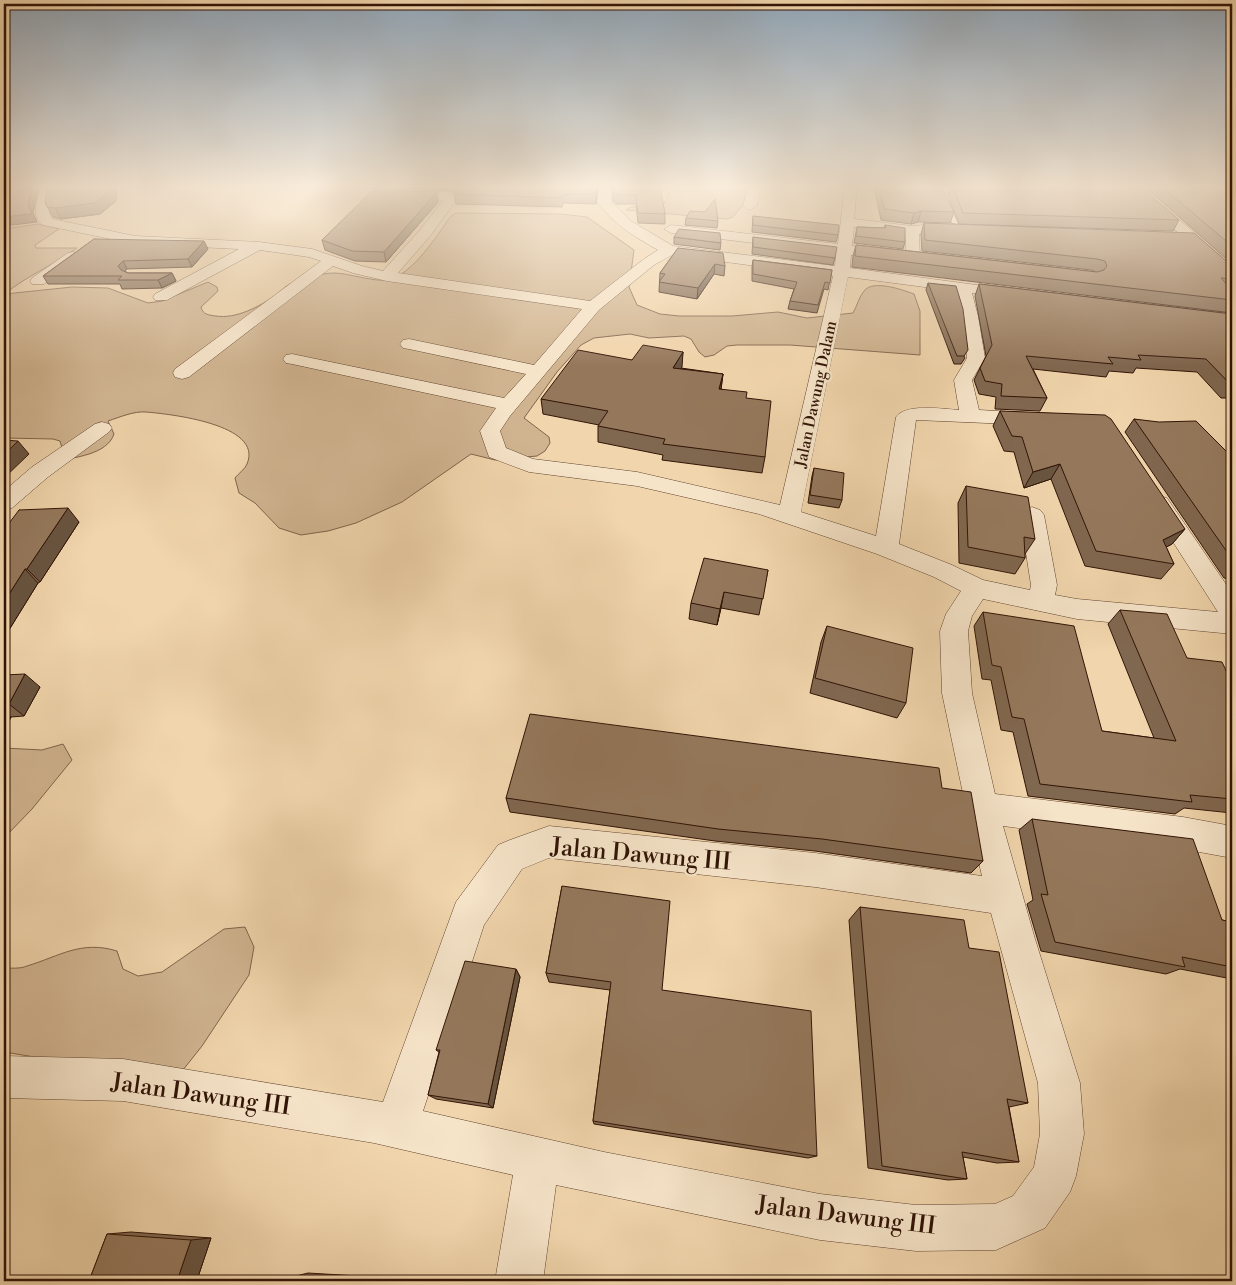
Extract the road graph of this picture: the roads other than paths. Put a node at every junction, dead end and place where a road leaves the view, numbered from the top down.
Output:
1 (88, 246) edge
2 (154, 246) edge
3 (259, 246) joint
4 (319, 246) edge
5 (414, 246) edge
6 (664, 246) edge
7 (703, 246) edge
8 (774, 246) edge
9 (844, 246) edge
10 (912, 246) edge
11 (1199, 246) edge
12 (844, 250) junction
13 (147, 252) edge
14 (312, 253) junction
15 (912, 257) junction
16 (332, 260) junction
17 (932, 260) edge
18 (842, 271) junction
19 (168, 274) edge
20 (205, 274) junction
21 (1232, 274) edge
22 (387, 276) junction
23 (38, 281) dead end
24 (962, 288) junction
25 (1027, 296) edge
26 (161, 297) dead end
27 (592, 306) junction
28 (409, 344) dead end
29 (292, 359) dead end
30 (537, 371) junction
31 (182, 373) dead end
32 (509, 405) junction
33 (970, 416) junction
34 (1055, 420) edge
35 (102, 428) dead end
36 (1146, 482) edge
37 (4, 503) edge
38 (789, 516) junction
39 (1032, 516) edge
40 (886, 548) junction
41 (977, 588) junction
42 (1040, 602) junction
43 (1232, 613) edge
44 (1232, 624) edge
45 (982, 808) junction
46 (1232, 842) edge
47 (1005, 896) junction
48 (4, 1077) edge
49 (396, 1126) junction
50 (538, 1159) junction
51 (519, 1281) edge

1 - 23 street
2 - 13 street
3 - 14 street
3 - 20 street
4 - 14 street
5 - 22 street
6 - 27 street
7 - 18 street
8 - 12 street
9 - 12 street, Jalan Dawung Dalam
10 - 15 street
11 - 21 street
12 - 15 street
12 - 18 street, Jalan Dawung Dalam
14 - 16 street
15 - 17 street
16 - 22 street
16 - 31 street
18 - 24 street
18 - 38 street, Jalan Dawung Dalam
19 - 20 street
20 - 26 street
22 - 27 street
24 - 25 street
24 - 33 street
27 - 30 street
28 - 30 street
29 - 32 street
30 - 32 street
32 - 38 street
33 - 34 street
33 - 40 street
35 - 37 street
36 - 43 street
38 - 40 street
39 - 42 street
40 - 41 street
41 - 42 street
41 - 45 street, Jalan Dawung III
42 - 44 street
45 - 46 street
45 - 47 street, Jalan Dawung III
47 - 49 street, Jalan Dawung III
47 - 50 street, Jalan Dawung III
48 - 49 street, Jalan Dawung III
49 - 50 street, Jalan Dawung III
50 - 51 street

